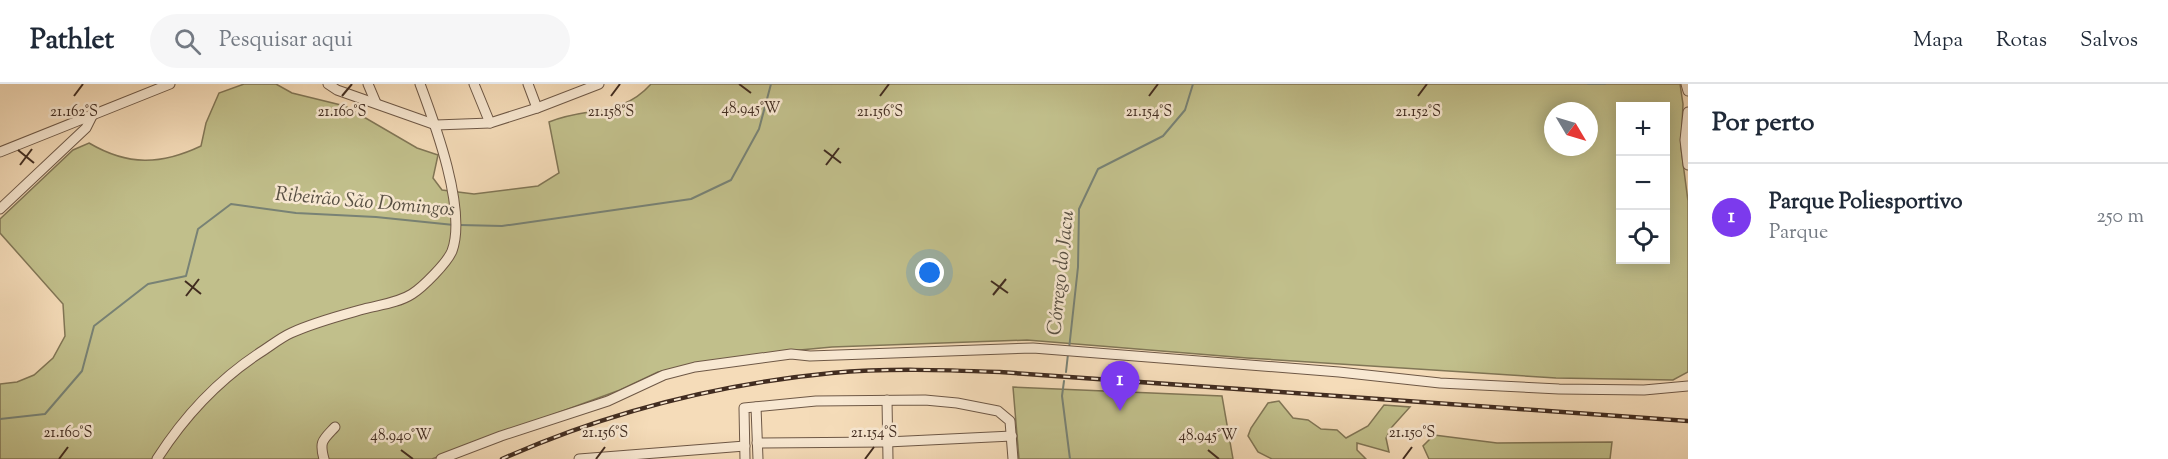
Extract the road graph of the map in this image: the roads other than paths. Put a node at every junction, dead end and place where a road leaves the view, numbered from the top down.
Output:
1 (170, 84) edge
2 (328, 84) edge
3 (368, 84) edge
4 (420, 84) edge
5 (474, 84) edge
6 (528, 84) edge
7 (599, 84) edge
8 (1686, 84) edge
9 (583, 87) edge
10 (1688, 91) edge
11 (376, 103) junction
12 (537, 108) junction
13 (1688, 112) edge
14 (92, 116) junction
15 (490, 123) junction
16 (436, 125) junction
17 (0, 152) edge
18 (1688, 165) edge
19 (0, 209) edge
20 (1687, 385) edge
21 (887, 400) junction
22 (756, 407) junction
23 (335, 427) dead end
24 (1012, 436) junction
25 (887, 442) junction
26 (757, 443) junction
27 (745, 446) junction
28 (646, 456) edge
29 (157, 459) edge
30 (324, 459) edge
31 (441, 459) edge
32 (579, 459) edge
33 (745, 459) edge
34 (758, 459) edge
35 (888, 459) edge
36 (1013, 459) edge

1 - 14 street
2 - 11 street
3 - 11 street
4 - 16 street
5 - 15 street
6 - 12 street
7 - 9 street
8 - 10 street
9 - 12 street
11 - 16 street
12 - 15 street
13 - 18 street
14 - 17 street
14 - 19 street
15 - 16 street
16 - 29 street
20 - 31 street
21 - 22 street
21 - 24 street
21 - 25 street
22 - 26 street
22 - 27 street
23 - 30 street
24 - 25 street
24 - 36 street
25 - 26 street
25 - 35 street
26 - 34 street
27 - 28 street
27 - 33 street
28 - 32 street

